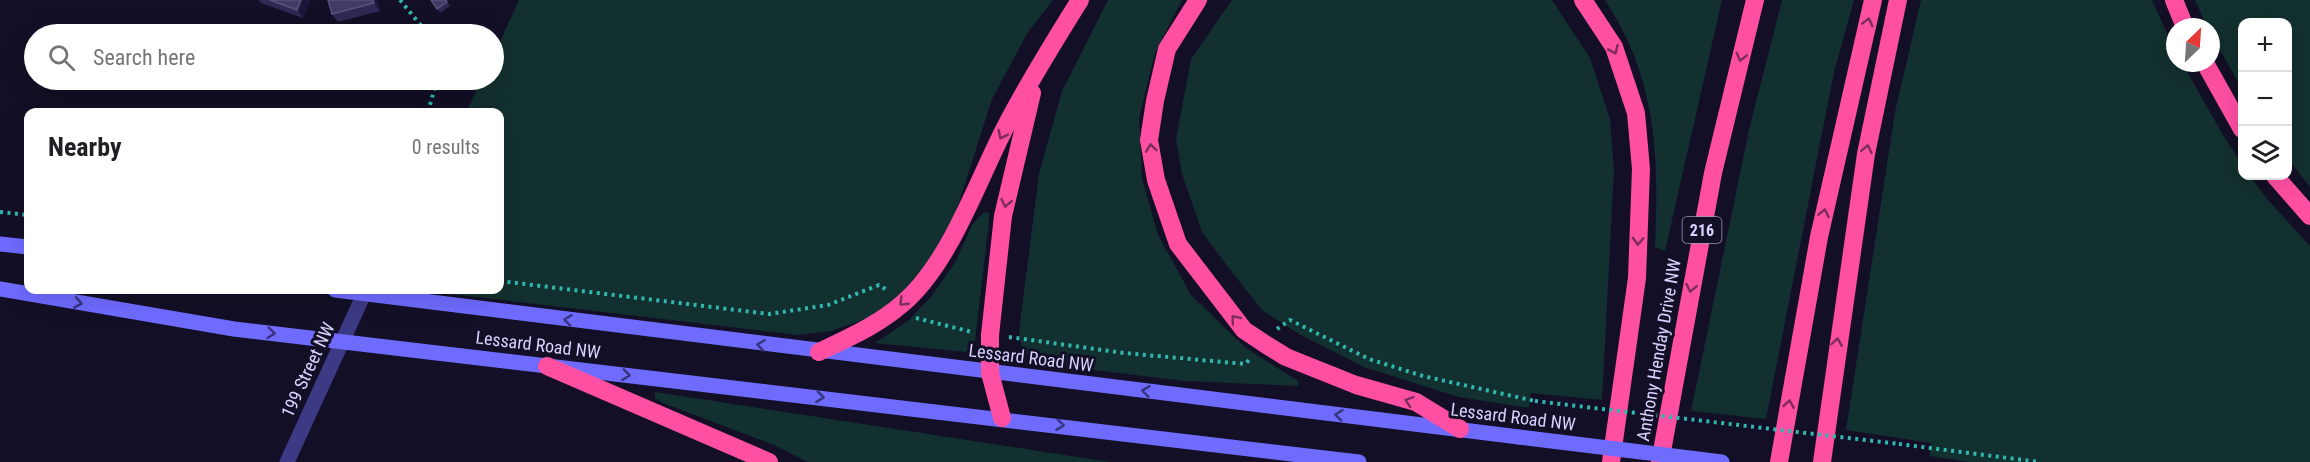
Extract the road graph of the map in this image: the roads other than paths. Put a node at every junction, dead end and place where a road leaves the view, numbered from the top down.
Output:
1 (1080, 0) edge
2 (1197, 0) edge
3 (1583, 0) edge
4 (1755, 0) edge
5 (1874, 0) edge
6 (1898, 0) edge
7 (2174, 0) edge
8 (2181, 18) edge
9 (1050, 46) junction
10 (2210, 72) edge
11 (2240, 126) edge
12 (2278, 180) edge
13 (2310, 216) edge
14 (0, 244) edge
15 (24, 247) edge
16 (0, 289) edge
17 (24, 293) edge
18 (29, 294) edge
19 (364, 294) joint
20 (343, 341) junction
21 (819, 352) junction
22 (547, 366) junction
23 (990, 373) junction
24 (1002, 418) junction
25 (1460, 429) junction
26 (287, 462) edge
27 (769, 462) edge
28 (1359, 462) edge
29 (1611, 462) edge
30 (1660, 462) edge
31 (1722, 462) edge
32 (1779, 462) edge
33 (1822, 462) edge

1 - 9 highway
25 -> 2 highway
3 -> 29 highway
4 -> 30 highway, Anthony Henday Drive NW / 216
32 -> 5 highway
33 -> 6 highway
7 - 8 highway
9 -> 21 highway
9 -> 23 highway
10 - 11 highway
12 - 13 highway
14 - 15 main road
16 -> 17 main road, Lessard Road NW
18 -> 20 main road, Lessard Road NW
19 - 20 street, 199 Street NW
21 -> 19 main road, Lessard Road NW
20 - 22 main road, Lessard Road NW
20 - 26 street, 199 Street NW
21 - 23 main road, Lessard Road NW
22 -> 24 main road, Lessard Road NW
22 - 27 highway
23 - 24 highway
25 -> 23 main road, Lessard Road NW
24 -> 28 main road, Lessard Road NW
25 - 31 main road, Lessard Road NW, bridge

